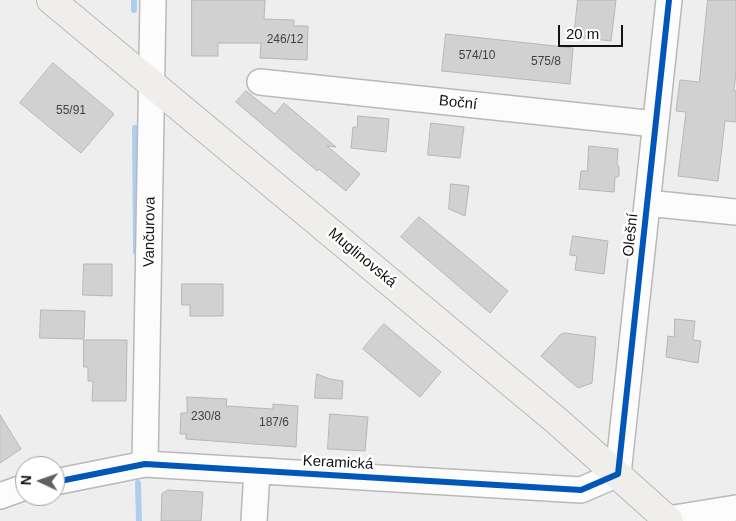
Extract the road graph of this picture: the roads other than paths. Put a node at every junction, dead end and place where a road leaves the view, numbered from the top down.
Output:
1 (51, 0) edge
2 (153, 0) edge
3 (669, 0) edge
4 (260, 82) dead end
5 (152, 84) junction
6 (655, 124) junction
7 (647, 203) junction
8 (736, 212) edge
9 (146, 464) junction
10 (258, 471) junction
11 (618, 474) junction
12 (65, 480) edge
13 (15, 491) edge
14 (0, 496) edge
15 (736, 508) edge
16 (668, 520) edge
17 (254, 521) edge

1 - 5 main road, Muglinovská
2 - 5 street, Vančurova
3 - 6 street, Olešní
4 - 6 street, Boční
5 - 9 street, Vančurova
5 - 11 main road, Muglinovská
6 - 7 street, Olešní
7 - 8 street, Olešní
7 - 11 street, Olešní
9 - 10 street, Keramická
9 - 12 street, Keramická
10 - 11 street, Keramická
10 - 17 street
11 - 16 main road, Muglinovská
13 - 14 street
15 - 16 street

